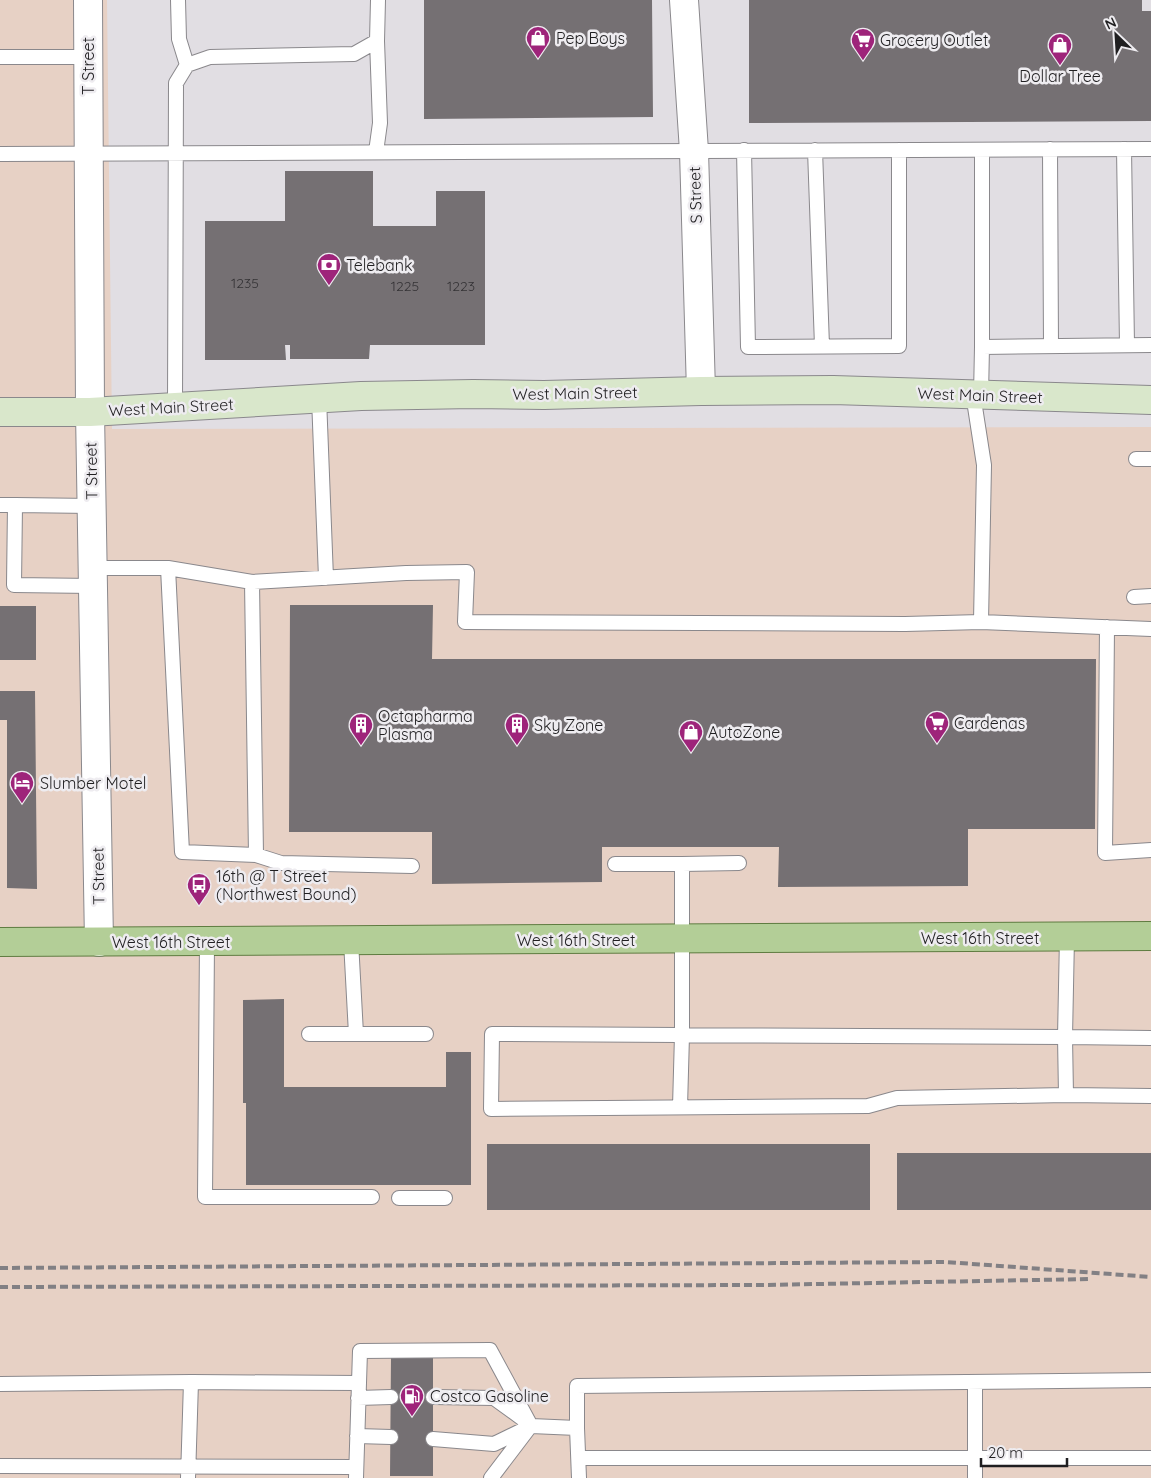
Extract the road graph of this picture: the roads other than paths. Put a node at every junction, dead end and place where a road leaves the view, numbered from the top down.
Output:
1 (88, 0) edge
2 (178, 0) edge
3 (378, 0) edge
4 (684, 0) edge
5 (377, 41) junction
6 (0, 57) edge
7 (88, 57) junction
8 (187, 66) junction
9 (1124, 149) junction
10 (1151, 149) edge
11 (744, 150) junction
12 (815, 150) junction
13 (898, 150) junction
14 (982, 150) junction
15 (1050, 150) junction
16 (694, 151) junction
17 (376, 152) junction
18 (88, 153) junction
19 (175, 153) junction
20 (0, 154) edge
21 (1127, 345) junction
22 (1151, 345) edge
23 (822, 346) junction
24 (1051, 346) junction
25 (982, 347) junction
26 (701, 391) junction
27 (977, 395) junction
28 (319, 398) junction
29 (1151, 400) edge
30 (175, 407) junction
31 (0, 412) edge
32 (90, 412) junction
33 (1136, 459) dead end
34 (1151, 459) edge
35 (0, 505) edge
36 (15, 505) junction
37 (92, 506) junction
38 (168, 568) junction
39 (93, 577) junction
40 (326, 578) junction
41 (252, 582) junction
42 (1151, 596) edge
43 (1134, 597) dead end
44 (981, 622) junction
45 (1107, 627) junction
46 (1151, 628) edge
47 (1151, 850) edge
48 (256, 855) junction
49 (739, 863) dead end
50 (615, 864) dead end
51 (682, 864) junction
52 (412, 866) dead end
53 (1151, 936) edge
54 (1067, 938) junction
55 (682, 940) junction
56 (351, 941) junction
57 (0, 942) edge
58 (99, 942) junction
59 (207, 942) junction
60 (309, 1034) dead end
61 (356, 1034) junction
62 (426, 1034) dead end
63 (682, 1035) junction
64 (1065, 1038) junction
65 (1151, 1038) edge
66 (1066, 1095) junction
67 (1151, 1096) edge
68 (680, 1107) junction
69 (372, 1197) dead end
70 (399, 1198) dead end
71 (444, 1198) dead end
72 (1151, 1380) edge
73 (191, 1382) junction
74 (975, 1382) junction
75 (359, 1383) junction
76 (0, 1384) edge
77 (433, 1397) dead end
78 (358, 1398) junction
79 (391, 1398) dead end
80 (532, 1426) junction
81 (577, 1428) junction
82 (357, 1436) junction
83 (391, 1437) dead end
84 (433, 1439) dead end
85 (579, 1458) junction
86 (975, 1458) junction
87 (1151, 1458) edge
88 (0, 1466) edge
89 (189, 1472) edge
90 (356, 1473) edge
91 (491, 1478) edge
92 (579, 1478) edge
93 (975, 1478) edge

1 - 7 street, T Street
2 - 8 lane
3 - 5 lane
4 - 16 street, S Street
5 - 8 lane
5 - 17 lane
6 - 7 lane
7 - 18 street, T Street
8 - 19 lane
9 - 10 lane
9 - 15 lane
9 - 21 lane
11 - 12 lane
11 - 16 lane
11 - 23 lane
12 - 13 lane
12 - 23 lane
13 - 14 lane
13 - 23 lane
14 - 15 lane
14 - 25 lane
15 - 24 lane
16 - 17 lane
16 - 26 street, S Street
17 - 19 lane
18 - 19 lane
18 - 20 lane
18 - 32 street, T Street
19 - 30 lane
21 - 22 lane
21 - 24 lane
24 - 25 lane
25 - 27 lane
26 - 27 street, West Main Street
26 - 28 street, West Main Street
27 - 29 street, West Main Street
27 - 44 lane
28 - 30 street, West Main Street
28 - 40 lane
30 - 32 street, West Main Street
31 - 32 street, West Main Street
32 - 37 street, T Street
33 - 34 lane
35 - 36 lane
36 - 37 lane
36 - 39 lane
37 - 39 street, T Street
38 - 39 lane
38 - 41 lane
38 - 48 lane
39 - 58 street, T Street
40 - 41 lane
40 - 44 lane
41 - 48 lane
42 - 43 lane
44 - 45 lane
45 - 46 lane
45 - 47 lane
48 - 52 lane
49 - 51 lane
50 - 51 lane
51 - 55 lane
53 - 54 main road, West 16th Street
54 - 55 main road, West 16th Street
54 - 64 lane
55 - 56 main road, West 16th Street
55 - 63 lane
56 - 59 main road, West 16th Street
56 - 61 lane
57 - 58 main road, West 16th Street
58 - 59 main road, West 16th Street
59 - 69 lane
60 - 61 lane
61 - 62 lane
63 - 64 lane
63 - 68 lane
63 - 68 lane
64 - 65 lane
64 - 66 lane
66 - 67 lane
66 - 68 lane
70 - 71 lane
72 - 74 lane
73 - 75 lane
73 - 76 lane
73 - 89 lane
74 - 81 lane
74 - 86 lane
75 - 78 lane
75 - 80 lane
77 - 80 lane
78 - 79 lane
78 - 82 lane
80 - 81 lane
80 - 84 lane
80 - 91 lane
81 - 85 lane
82 - 83 lane
82 - 90 lane
85 - 86 lane
85 - 92 lane
86 - 87 lane
86 - 93 lane
88 - 89 lane
89 - 90 lane

